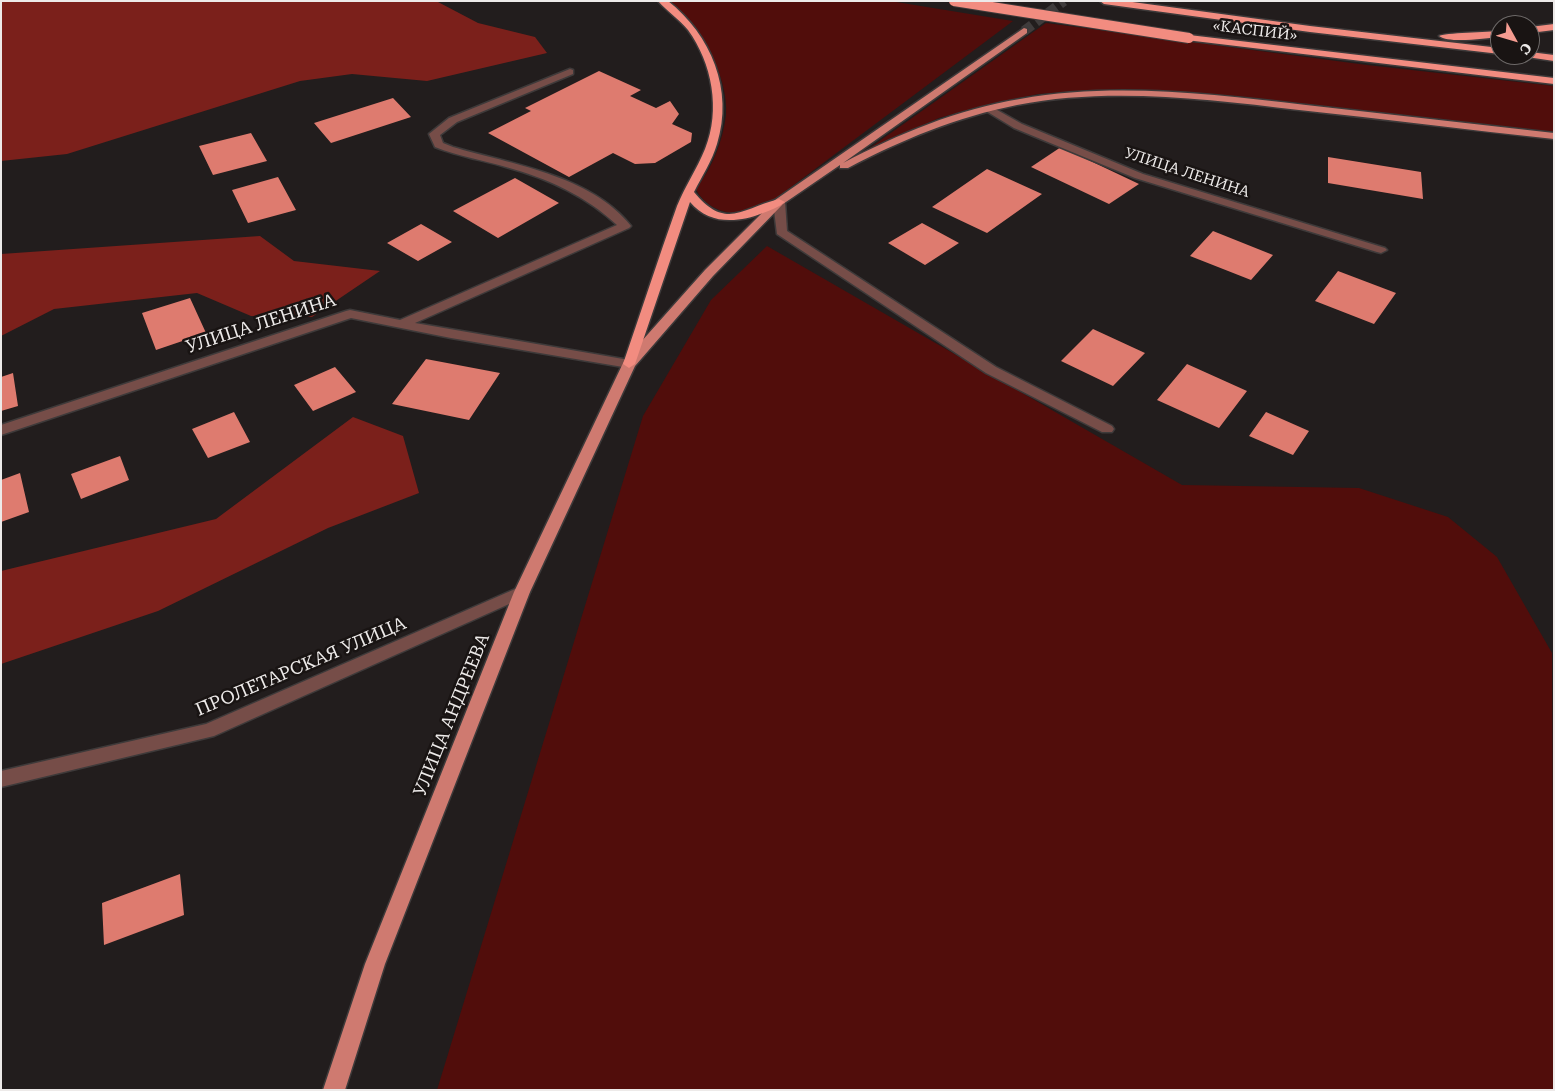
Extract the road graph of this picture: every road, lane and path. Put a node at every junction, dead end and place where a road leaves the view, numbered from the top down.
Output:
1 (662, 1) edge
2 (954, 1) edge
3 (1104, 1) edge
4 (1554, 27) edge
5 (1310, 29) junction
6 (1540, 29) edge
7 (1024, 31) tunnel mouth
8 (1490, 35) edge
9 (1490, 50) edge
10 (1540, 56) edge
11 (1554, 58) edge
12 (570, 72) dead end
13 (1554, 81) edge
14 (990, 109) junction
15 (1554, 136) edge
16 (688, 192) junction
17 (779, 202) junction
18 (1381, 250) dead end
19 (401, 324) junction
20 (629, 364) junction
21 (1107, 429) dead end
22 (1, 430) edge
23 (522, 592) junction
24 (1, 779) edge
25 (334, 1090) edge

1 - 16 highway
2 - 13 highway, «КАСПИЙ», bridge
3 - 5 highway, «КАСПИЙ»
4 - 6 highway
5 - 8 highway
5 - 9 highway, «КАСПИЙ»
7 - 17 main road
10 - 11 highway
12 - 19 street
14 - 15 main road
14 - 17 main road
14 - 18 street, УЛИЦА ЛЕНИНА
16 - 17 highway
16 - 20 highway
17 - 20 main road, УЛИЦА АНДРЕЕВА
17 - 21 street
19 - 20 street, УЛИЦА ЛЕНИНА
19 - 22 street, УЛИЦА ЛЕНИНА
20 - 23 main road, УЛИЦА АНДРЕЕВА
23 - 24 street, ПРОЛЕТАРСКАЯ УЛИЦА
23 - 25 main road, УЛИЦА АНДРЕЕВА

